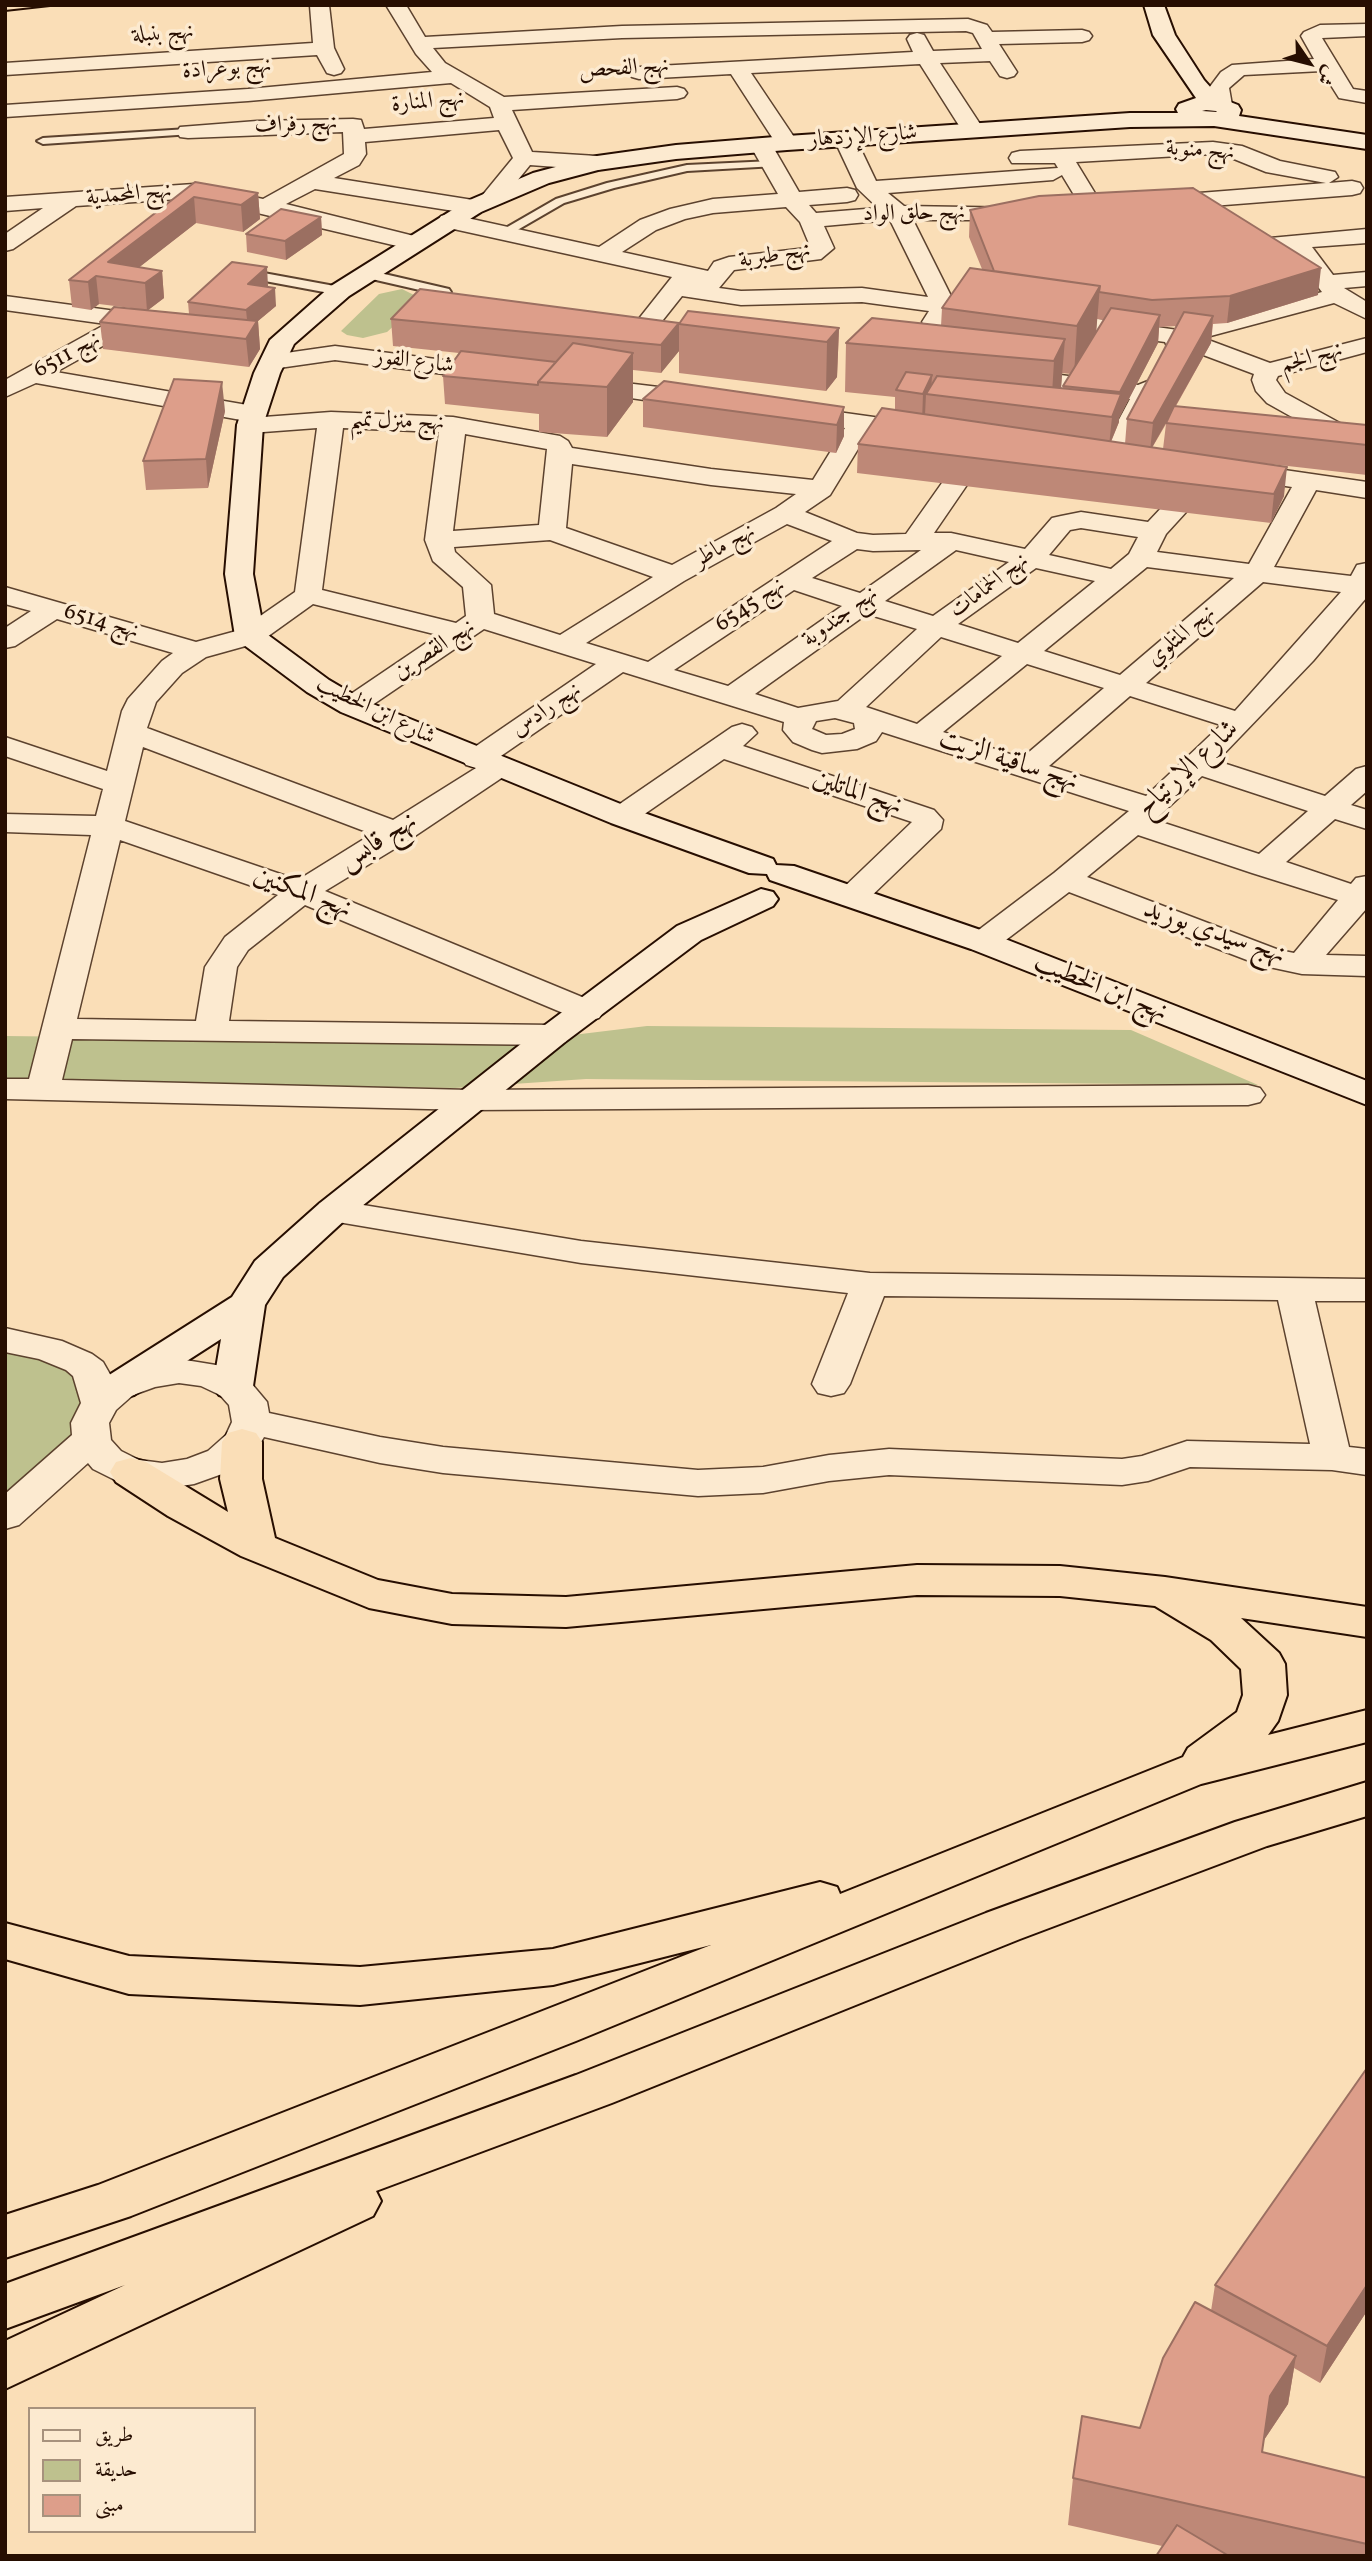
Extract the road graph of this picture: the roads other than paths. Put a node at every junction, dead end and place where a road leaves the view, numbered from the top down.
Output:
1 (396, 5) edge
2 (1154, 5) edge
3 (320, 6) edge
4 (933, 15) edge
5 (744, 18) junction
6 (620, 25) junction
7 (911, 25) junction
8 (1367, 30) edge
9 (1082, 36) dead end
10 (420, 43) junction
11 (324, 48) junction
12 (997, 54) junction
13 (194, 57) junction
14 (926, 58) junction
15 (1328, 64) junction
16 (761, 68) junction
17 (5, 69) edge
18 (738, 69) junction
19 (639, 73) junction
20 (451, 77) junction
21 (342, 88) junction
22 (752, 88) junction
23 (726, 90) dead end
24 (700, 92) dead end
25 (661, 94) junction
26 (219, 97) junction
27 (1367, 97) edge
28 (180, 99) junction
29 (1207, 107) junction
30 (499, 109) junction
31 (5, 111) edge
32 (350, 129) junction
33 (997, 129) junction
34 (973, 130) junction
35 (188, 132) junction
36 (845, 139) junction
37 (43, 141) dead end
38 (1367, 142) edge
39 (786, 143) junction
40 (767, 155) junction
41 (1066, 163) junction
42 (1025, 166) junction
43 (533, 168) junction
44 (309, 181) junction
45 (871, 190) junction
46 (196, 191) junction
47 (1359, 196) edge
48 (791, 198) junction
49 (68, 201) junction
50 (5, 203) edge
51 (266, 206) junction
52 (1116, 206) edge
53 (471, 208) junction
54 (1093, 208) junction
55 (1066, 210) edge
56 (1153, 210) edge
57 (1038, 212) edge
58 (898, 213) junction
59 (1011, 214) junction
60 (165, 215) edge
61 (810, 220) junction
62 (503, 233) junction
63 (1025, 236) edge
64 (1367, 236) edge
65 (10, 238) edge
66 (1296, 241) junction
67 (414, 243) junction
68 (1255, 245) edge
69 (601, 256) junction
70 (367, 274) junction
71 (225, 279) edge
72 (1367, 279) edge
73 (681, 282) junction
74 (710, 286) junction
75 (1333, 289) junction
76 (55, 291) dead end
77 (340, 291) junction
78 (1222, 298) edge
79 (1065, 301) edge
80 (5, 303) edge
81 (33, 306) junction
82 (944, 307) junction
83 (1367, 312) edge
84 (429, 313) edge
85 (131, 320) junction
86 (1241, 322) junction
87 (1078, 323) junction
88 (172, 326) edge
89 (641, 331) junction
90 (668, 334) edge
91 (1178, 337) junction
92 (923, 340) edge
93 (275, 342) junction
94 (1367, 345) edge
95 (335, 353) junction
96 (1268, 371) junction
97 (993, 373) edge
98 (33, 375) junction
99 (528, 378) edge
100 (556, 382) edge
101 (598, 387) junction
102 (5, 390) edge
103 (1145, 393) junction
104 (728, 404) edge
105 (768, 410) edge
106 (252, 419) junction
107 (331, 420) junction
108 (862, 423) junction
109 (453, 425) junction
110 (552, 446) junction
111 (1367, 449) edge
112 (1088, 452) edge
113 (1113, 455) junction
114 (1139, 458) edge
115 (1308, 481) junction
116 (821, 489) junction
117 (1367, 490) edge
118 (785, 514) junction
119 (1154, 531) junction
120 (552, 532) junction
121 (438, 540) junction
122 (852, 540) junction
123 (915, 541) junction
124 (951, 541) junction
125 (1142, 558) junction
126 (1030, 560) junction
127 (1257, 573) junction
128 (674, 575) junction
129 (1116, 578) junction
130 (789, 580) junction
131 (1365, 582) edge
132 (5, 595) edge
133 (308, 595) junction
134 (861, 603) junction
135 (52, 610) junction
136 (470, 625) junction
137 (937, 626) junction
138 (250, 636) junction
139 (5, 640) edge
140 (564, 645) junction
141 (196, 651) junction
142 (1023, 653) junction
143 (617, 663) junction
144 (650, 673) junction
145 (1126, 685) junction
146 (732, 697) junction
147 (352, 706) junction
148 (788, 714) junction
149 (855, 714) junction
150 (1241, 722) junction
151 (131, 733) junction
152 (923, 734) junction
153 (5, 746) edge
154 (721, 747) junction
155 (488, 763) junction
156 (1196, 764) junction
157 (1028, 768) junction
158 (1367, 775) edge
159 (120, 785) junction
160 (1329, 808) junction
161 (1142, 815) junction
162 (622, 816) junction
163 (1367, 820) edge
164 (5, 823) edge
165 (110, 826) junction
166 (398, 833) junction
167 (696, 843) junction
168 (1263, 866) junction
169 (1065, 880) junction
170 (724, 882) junction
171 (769, 884) junction
172 (301, 892) junction
173 (842, 893) junction
174 (1363, 893) edge
175 (689, 933) junction
176 (983, 942) junction
177 (1302, 964) junction
178 (1366, 968) edge
179 (587, 1011) junction
180 (60, 1029) junction
181 (211, 1030) junction
182 (553, 1035) junction
183 (5, 1090) edge
184 (43, 1090) junction
185 (1367, 1094) edge
186 (1248, 1095) dead end
187 (470, 1100) junction
188 (333, 1211) junction
189 (870, 1284) junction
190 (1367, 1290) edge
191 (1294, 1291) junction
192 (246, 1305) junction
193 (5, 1340) edge
194 (831, 1384) dead end
195 (233, 1386) junction
196 (104, 1409) junction
197 (247, 1432) junction
198 (1349, 1459) edge
199 (131, 1472) junction
200 (5, 1516) edge
201 (256, 1546) junction
202 (1165, 1592) junction
203 (1367, 1622) edge
204 (1367, 1726) edge
205 (1190, 1771) junction
206 (1367, 1799) edge
207 (954, 1866) junction
208 (5, 1941) edge
209 (594, 2089) junction
210 (5, 2237) edge
211 (5, 2307) edge
212 (5, 2366) edge

1 - 10 street
2 - 29 street
3 - 11 street
4 - 7 street
4 - 12 street
5 - 6 street
5 - 7 street
5 - 16 street
6 - 10 street
6 - 19 street
7 - 14 street
8 - 15 street
9 - 12 street
10 - 20 street
10 - 30 street
11 - 13 street, نهج بنبلة
11 - 21 street
12 - 14 street
13 - 17 street, نهج بنبلة
13 - 26 street
14 - 16 street
14 - 34 street
15 - 27 street
15 - 29 street
16 - 18 street
18 - 19 street
18 - 22 street
19 - 25 street
20 - 21 street, نهج بوعرادة
20 - 30 street
21 - 26 street, نهج بوعرادة
22 - 23 street
22 - 39 street
24 - 25 street, نهج الفحص
25 - 30 street, نهج الفحص
26 - 28 street, نهج بوعرادة
28 - 31 street, نهج بوعرادة
28 - 35 street
29 - 33 street, شارع الإزدهار
29 - 38 street, شارع الإزدهار
30 - 32 street, نهج المنارة
30 - 43 street
32 - 35 street, نهج رفراف
32 - 44 street, نهج رفراف
33 - 34 street, شارع الإزدهار
33 - 42 street
34 - 36 street, شارع الإزدهار
35 - 37 lane
35 - 46 street
36 - 39 street, شارع الإزدهار
36 - 45 street
39 - 40 street, شارع الإزدهار
40 - 43 street, شارع الإزدهار
40 - 48 street, نهج طبربة
40 - 62 lane
41 - 42 street, نهج منوبة
41 - 47 street, نهج منوبة
41 - 54 street
42 - 45 street, نهج منوبة
43 - 53 street
44 - 51 street, نهج رفراف
44 - 53 street
45 - 48 street, نهج منوبة
45 - 58 street
46 - 49 street, نهج المحمدية
46 - 51 street, نهج المحمدية
46 - 60 street
47 - 56 street
48 - 61 street, نهج طبربة
48 - 69 street, نهج منوبة
49 - 50 street, نهج المحمدية
49 - 65 street
51 - 67 street, نهج المحمدية
52 - 54 street
53 - 62 street
53 - 67 street
54 - 55 street
57 - 59 street, نهج حلق الواد
58 - 59 street, نهج حلق الواد
58 - 61 street, نهج حلق الواد
58 - 82 street
59 - 63 street
61 - 74 street, نهج طبربة
62 - 69 street
64 - 66 street
66 - 68 street
66 - 75 street
67 - 70 street
69 - 73 street
70 - 77 street
70 - 84 lane
71 - 77 lane
72 - 75 street
73 - 74 street
73 - 89 street
74 - 82 street
75 - 83 street
75 - 86 street
76 - 81 street
77 - 93 street
78 - 86 street
79 - 87 street
80 - 81 street
81 - 85 street
82 - 87 street
82 - 92 street
85 - 88 street
85 - 98 street, نهج 6511
86 - 91 street
87 - 91 street
89 - 90 street
89 - 101 street
91 - 96 street
91 - 103 street
93 - 95 street, شارع الفوز
93 - 95 street, شارع الفوز
93 - 106 street
94 - 96 street, نهج الجم
95 - 99 street, شارع الفوز
96 - 111 street, نهج الجم
97 - 103 street
98 - 102 street, نهج 6511
98 - 106 street, نهج منزل تميم
100 - 101 street
101 - 104 street
103 - 113 street
105 - 108 street
106 - 107 street, نهج منزل تميم
106 - 138 street
107 - 109 street, نهج منزل تميم
107 - 133 street
108 - 116 street, نهج ماطر
108 - 123 street
109 - 110 street, نهج منزل تميم
109 - 121 street
110 - 116 street, نهج منزل تميم
110 - 120 street
112 - 113 street
113 - 114 street
115 - 117 street
115 - 119 street
115 - 127 street, نهج المتلوي
116 - 118 street, نهج ماطر
118 - 122 street
118 - 128 street, نهج ماطر
119 - 125 street
119 - 126 street, نهج الحمامات
120 - 121 street
120 - 128 street
121 - 136 street, نهج القصرين
122 - 123 street
122 - 130 street, نهج 6545
123 - 124 street
124 - 126 street
124 - 134 street, نهج جندوبة
125 - 127 street
125 - 129 street
126 - 129 street
126 - 137 street, نهج الحمامات
127 - 131 street
127 - 145 street, نهج المتلوي
128 - 140 street, نهج ماطر
129 - 142 street
130 - 134 street
130 - 144 street, نهج 6545
131 - 150 street, شارع الإرتياح
132 - 135 street, نهج 6514
133 - 136 street
133 - 138 street
134 - 137 street
134 - 146 street, نهج جندوبة
135 - 139 street
135 - 141 street, نهج 6514
136 - 140 street, نهج القصرين
136 - 147 street, نهج القصرين
137 - 142 street
137 - 149 street, نهج الحمامات
138 - 141 street
138 - 147 street, شارع ابن الخطيب
140 - 143 street
141 - 151 street
142 - 145 street
142 - 152 street
143 - 144 street
143 - 155 street, نهج رادس
144 - 146 street
145 - 150 street
145 - 157 street, نهج المتلوي
146 - 148 street
147 - 155 street, شارع ابن الخطيب
148 - 149 street
148 - 154 street
149 - 152 street, نهج ساقية الزيت
150 - 156 street, شارع الإرتياح
151 - 159 street
151 - 166 street
152 - 157 street, نهج ساقية الزيت
153 - 159 street
154 - 162 street
154 - 173 street, نهج الماتلين
155 - 162 street, شارع ابن الخطيب
155 - 166 street, نهج قابس
156 - 160 street
156 - 161 street, شارع الإرتياح
157 - 161 street, نهج ساقية الزيت
158 - 160 street
159 - 165 street
160 - 163 street
160 - 168 street
161 - 168 street, نهج ساقية الزيت
161 - 169 street, شارع الإرتياح
162 - 167 street, شارع ابن الخطيب
164 - 165 street, نهج المكنين
165 - 172 street, نهج المكنين
165 - 180 street
166 - 172 street, نهج قابس
167 - 170 street
167 - 171 street, نهج ابن الخطيب
168 - 174 street, نهج ساقية الزيت
169 - 176 street, شارع الإرتياح
169 - 177 street, نهج سيدي بوزيد
170 - 171 street
170 - 175 street
171 - 173 street, نهج ابن الخطيب
171 - 175 street
172 - 179 street, نهج المكنين
172 - 181 street, نهج قابس
173 - 176 street, نهج ابن الخطيب
174 - 177 street
175 - 179 street
176 - 185 street, نهج ابن الخطيب
177 - 178 street, نهج سيدي بوزيد
179 - 182 street
180 - 181 street
180 - 184 street
181 - 182 street
182 - 187 street
183 - 184 street
184 - 187 street
186 - 187 street
187 - 188 street
188 - 189 street
188 - 192 street
189 - 191 street
189 - 194 street
190 - 191 street
191 - 198 street
192 - 195 street
192 - 196 street
193 - 196 street
195 - 196 street
195 - 197 street
196 - 199 street
196 - 200 street
197 - 198 street
197 - 199 street
197 - 201 highway
199 - 201 highway
201 - 202 highway
202 - 203 highway
202 - 205 highway
204 - 205 highway
205 - 207 highway
206 - 209 highway
207 - 208 highway
207 - 210 highway
209 - 211 highway
209 - 212 highway

